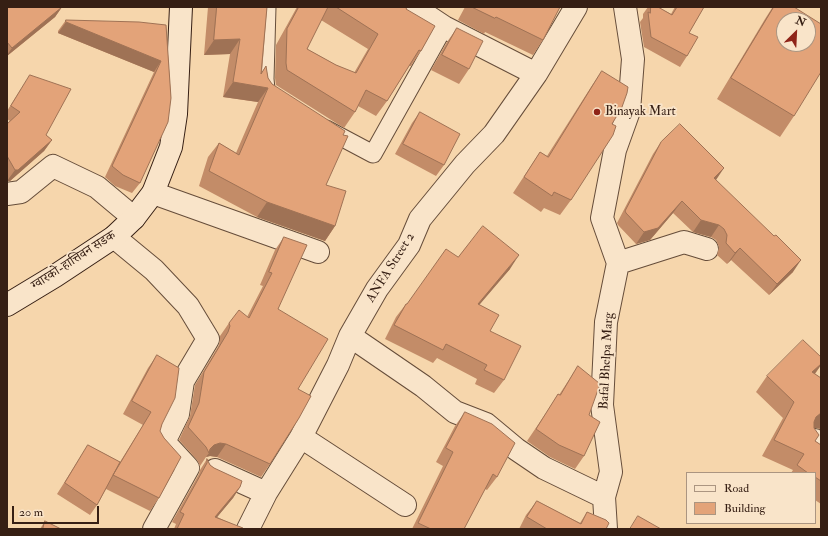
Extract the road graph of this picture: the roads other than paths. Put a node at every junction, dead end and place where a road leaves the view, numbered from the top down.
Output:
1 (181, 7) edge
2 (267, 7) edge
3 (414, 7) edge
4 (576, 7) edge
5 (625, 7) edge
6 (444, 27) junction
7 (536, 74) junction
8 (280, 99) edge
9 (312, 120) edge
10 (153, 193) junction
11 (7, 194) edge
12 (134, 218) junction
13 (114, 237) junction
14 (707, 249) dead end
15 (318, 252) dead end
16 (618, 263) junction
17 (7, 305) edge
18 (350, 336) junction
19 (301, 437) junction
20 (212, 468) edge
21 (266, 493) junction
22 (604, 497) junction
23 (405, 505) dead end
24 (154, 529) edge
25 (248, 529) edge
26 (606, 529) edge

1 - 10 street, ग्वारको-हात्तिवन सडक
2 - 8 lane
3 - 6 street
4 - 7 street, ANFA Street 2
5 - 16 street
6 - 7 street
6 - 9 lane
7 - 18 street, ANFA Street 2
10 - 12 street, ग्वारको-हात्तिवन सडक
10 - 15 street
11 - 12 street
12 - 13 street, ग्वारको-हात्तिवन सडक
13 - 17 street, ग्वारको-हात्तिवन सडक
13 - 24 street
14 - 16 street
16 - 22 street, Bafal Bhelpa Marg
18 - 19 street, ANFA Street 2
18 - 22 street
19 - 21 street, ANFA Street 2
19 - 23 street
20 - 21 street
21 - 25 street, ANFA Street 2
22 - 26 street, Bafal Bhelpa Marg

